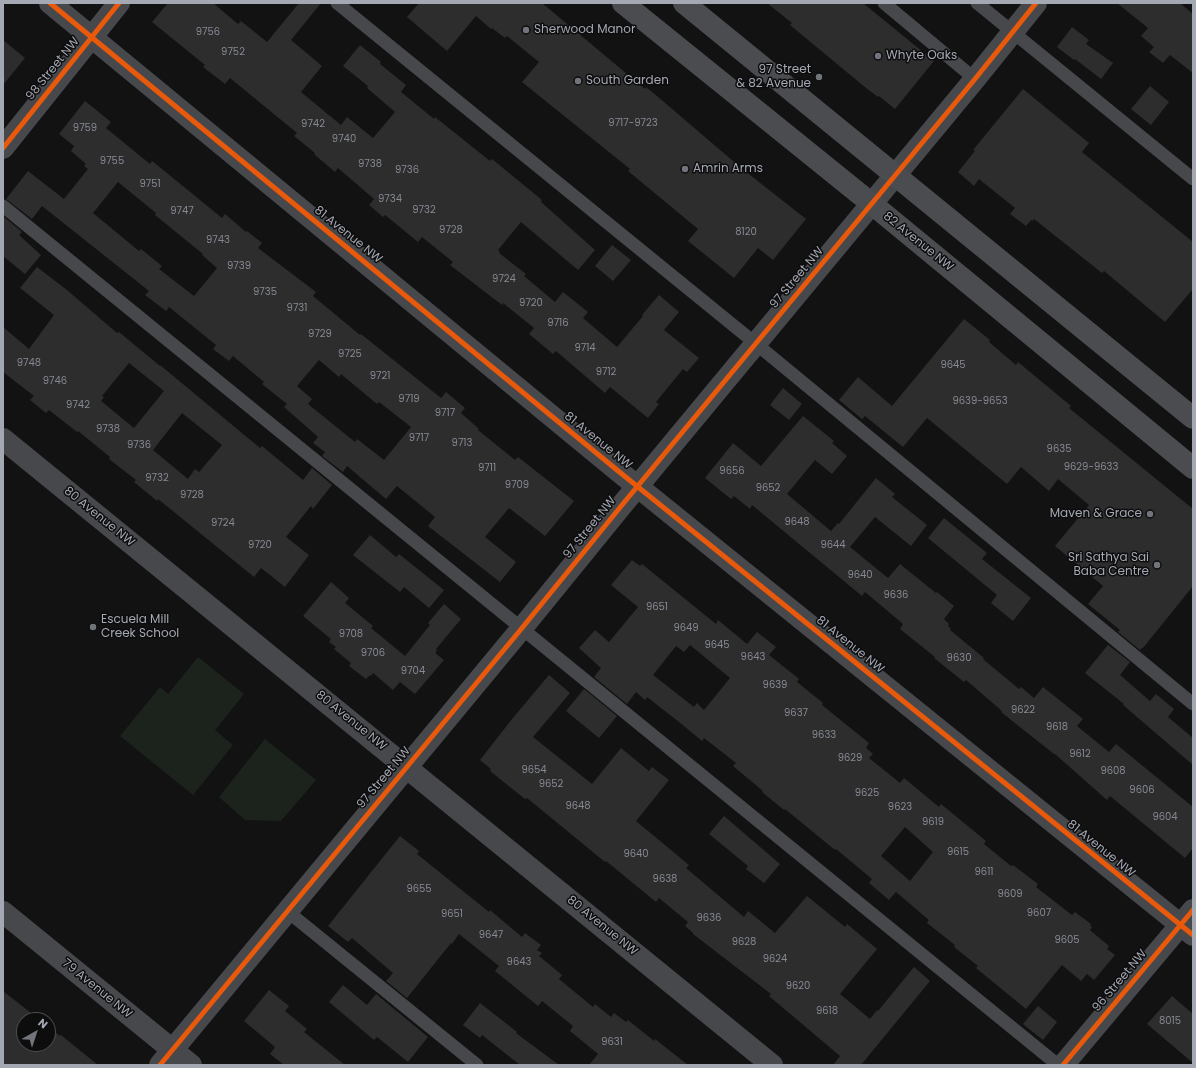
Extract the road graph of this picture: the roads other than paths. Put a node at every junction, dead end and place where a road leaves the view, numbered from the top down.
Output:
1 (50, 3) edge
2 (119, 3) edge
3 (337, 3) edge
4 (623, 3) edge
5 (684, 3) edge
6 (884, 3) edge
7 (977, 3) edge
8 (1036, 3) edge
9 (1013, 31) junction
10 (91, 37) junction
11 (975, 79) junction
12 (3, 148) edge
13 (895, 175) junction
14 (1193, 179) edge
15 (872, 204) junction
16 (3, 206) edge
17 (755, 344) junction
18 (1193, 418) edge
19 (3, 439) edge
20 (1193, 468) edge
21 (637, 486) junction
22 (522, 628) junction
23 (1193, 704) edge
24 (406, 766) junction
25 (288, 911) junction
26 (3, 912) edge
27 (1189, 923) edge
28 (166, 1057) edge
29 (191, 1065) edge
30 (477, 1065) edge
31 (772, 1065) edge
32 (1058, 1065) edge
33 (1063, 1065) edge

1 - 10 street, 81 Avenue NW
2 - 10 street, 98 Street NW
3 - 17 lane
4 - 15 main road, 82 Avenue NW
5 - 13 main road
6 - 11 lane
7 - 9 lane
8 - 9 street, 97 Street NW
9 - 11 street, 97 Street NW
9 - 14 lane
10 - 12 street, 98 Street NW
10 - 21 street, 81 Avenue NW
11 - 13 street, 97 Street NW
13 - 15 street, 97 Street NW
13 - 18 main road
15 - 17 street, 97 Street NW
15 - 20 main road, 82 Avenue NW
16 - 22 lane
17 - 21 street, 97 Street NW
17 - 23 lane
19 - 24 street, 80 Avenue NW
21 - 22 street, 97 Street NW
21 - 27 street, 81 Avenue NW
22 - 24 street, 97 Street NW
22 - 32 lane
24 - 25 street, 97 Street NW
24 - 31 street, 80 Avenue NW
25 - 28 street, 97 Street NW
25 - 30 lane
26 - 28 street, 79 Avenue NW
27 - 33 street, 96 Street NW
28 - 29 street, 79 Avenue NW

